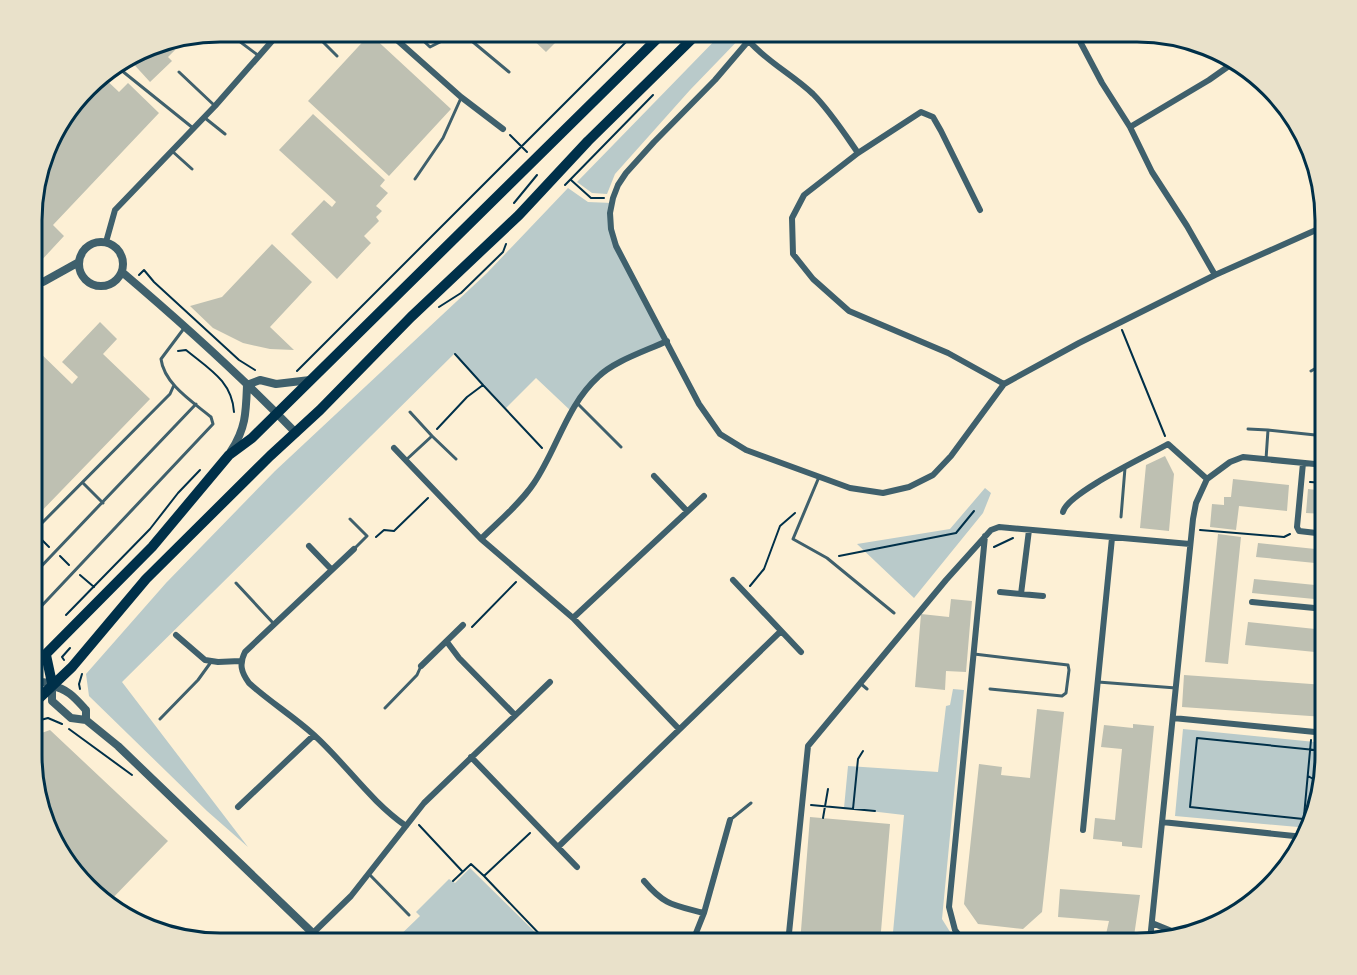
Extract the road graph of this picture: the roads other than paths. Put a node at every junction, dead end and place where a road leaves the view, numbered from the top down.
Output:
1 (240, 42) edge
2 (271, 42) edge
3 (322, 42) edge
4 (399, 42) edge
5 (425, 42) edge
6 (440, 42) edge
7 (472, 42) edge
8 (654, 42) edge
9 (689, 42) edge
10 (746, 42) edge
11 (750, 42) edge
12 (1080, 42) edge
13 (259, 56) junction
14 (337, 57) dead end
15 (1227, 67) edge
16 (123, 72) edge
17 (179, 72) dead end
18 (510, 72) dead end
19 (461, 97) junction
20 (215, 106) junction
21 (204, 117) junction
22 (1130, 127) junction
23 (194, 128) junction
24 (503, 129) road end
25 (225, 134) dead end
26 (172, 151) junction
27 (858, 153) junction
28 (192, 170) dead end
29 (415, 179) dead end
30 (980, 210) dead end
31 (1315, 230) edge
32 (106, 242) junction
33 (79, 262) junction
34 (123, 272) junction
35 (1215, 275) junction
36 (42, 282) edge
37 (185, 326) junction
38 (667, 341) junction
39 (1315, 369) edge
40 (1311, 371) dead end
41 (310, 380) junction
42 (1004, 384) junction
43 (174, 385) junction
44 (247, 385) junction
45 (577, 403) junction
46 (196, 404) junction
47 (410, 412) dead end
48 (276, 413) junction
49 (1248, 429) dead end
50 (1268, 430) junction
51 (296, 433) junction
52 (1315, 435) edge
53 (432, 436) junction
54 (621, 447) dead end
55 (394, 448) dead end
56 (229, 455) junction
57 (456, 459) dead end
58 (1266, 459) junction
59 (406, 460) junction
60 (1303, 463) junction
61 (1315, 464) edge
62 (1125, 468) junction
63 (654, 476) dead end
64 (820, 476) junction
65 (1207, 479) junction
66 (83, 483) junction
67 (704, 496) dead end
68 (103, 503) junction
69 (687, 511) junction
70 (1063, 512) dead end
71 (1121, 517) dead end
72 (350, 519) dead end
73 (42, 523) edge
74 (1029, 530) junction
75 (1315, 533) edge
76 (985, 536) junction
77 (1112, 538) junction
78 (481, 540) junction
79 (1190, 544) junction
80 (309, 546) dead end
81 (354, 549) joint
82 (42, 566) edge
83 (332, 569) junction
84 (734, 580) dead end
85 (236, 583) dead end
86 (1000, 592) dead end
87 (1021, 594) junction
88 (1043, 596) dead end
89 (1252, 602) dead end
90 (42, 605) edge
91 (1315, 608) edge
92 (894, 613) dead end
93 (573, 618) junction
94 (274, 624) junction
95 (463, 625) road end
96 (781, 631) junction
97 (176, 635) dead end
98 (447, 642) junction
99 (801, 652) dead end
100 (974, 654) junction
101 (46, 655) junction
102 (42, 659) edge
103 (212, 661) junction
104 (240, 661) junction
105 (421, 666) joint
106 (42, 682) edge
107 (550, 682) dead end
108 (1098, 682) junction
109 (860, 683) junction
110 (52, 685) junction
111 (1176, 688) junction
112 (867, 689) dead end
113 (990, 689) dead end
114 (42, 695) edge
115 (385, 708) dead end
116 (515, 716) junction
117 (1173, 718) junction
118 (160, 719) dead end
119 (86, 720) junction
120 (679, 729) junction
121 (1315, 732) edge
122 (314, 735) junction
123 (471, 757) junction
124 (751, 802) dead end
125 (238, 807) dead end
126 (730, 820) joint
127 (1162, 822) junction
128 (406, 826) junction
129 (1083, 830) dead end
130 (1296, 836) edge
131 (558, 847) junction
132 (577, 867) dead end
133 (369, 874) junction
134 (644, 882) dead end
135 (704, 913) junction
136 (409, 915) dead end
137 (1152, 923) junction
138 (1168, 930) edge
139 (1151, 932) edge
140 (313, 933) joint
141 (696, 933) edge
142 (789, 933) edge
143 (957, 933) edge

1 - 13 lane
2 - 13 street
3 - 14 lane
4 - 19 street
5 - 6 lane
7 - 18 lane
8 - 41 highway
9 - 51 highway
10 - 38 street
11 - 27 street
12 - 22 street
13 - 20 street
15 - 22 street
16 - 23 lane
17 - 20 lane
19 - 24 street
19 - 29 lane
20 - 21 street
21 - 23 street
21 - 25 lane
22 - 35 street
23 - 26 street
26 - 28 lane
26 - 32 street
27 - 30 street
27 - 42 street
31 - 35 street
32 - 33 street
32 - 34 street
33 - 34 street
33 - 36 street
34 - 37 street
35 - 42 street
37 - 43 lane
37 - 44 street
38 - 45 street
38 - 64 street
39 - 40 lane
41 - 44 street
41 - 48 highway
42 - 64 street
43 - 46 lane
43 - 66 lane
44 - 48 street
44 - 56 street
45 - 54 lane
45 - 78 street
46 - 68 lane
46 - 90 lane
47 - 53 lane
48 - 51 street
48 - 56 highway
49 - 50 lane
50 - 52 lane
50 - 58 lane
51 - 110 highway
53 - 57 lane
53 - 59 lane
55 - 59 street
56 - 101 highway
58 - 60 street
58 - 65 street
59 - 78 street
60 - 61 street
60 - 75 street
62 - 65 street
62 - 70 street
62 - 71 lane
63 - 69 street
64 - 92 lane
65 - 79 street
66 - 68 lane
66 - 73 lane
67 - 69 street
68 - 82 lane
69 - 93 street
72 - 81 lane
74 - 76 street
74 - 77 street
74 - 87 street
76 - 100 street
76 - 109 street
77 - 79 street
77 - 108 street
78 - 93 street
79 - 111 street
80 - 83 street
81 - 83 street
83 - 94 street
84 - 96 street
85 - 94 lane
86 - 87 street
87 - 88 street
89 - 91 street
93 - 120 street
94 - 104 street
95 - 98 street
96 - 99 street
96 - 120 street
97 - 103 street
98 - 105 street
98 - 116 street
100 - 113 lane
100 - 143 street
101 - 102 highway
101 - 110 highway
103 - 104 street
103 - 118 lane
104 - 122 street
105 - 115 lane
106 - 110 street
107 - 116 street
108 - 111 lane
108 - 129 street
109 - 112 lane
109 - 142 street
110 - 114 highway
110 - 119 street
110 - 119 street
111 - 117 street
116 - 123 street
117 - 121 street
117 - 127 street
119 - 140 street
120 - 131 street
122 - 125 street
122 - 128 street
123 - 128 street
123 - 131 street
124 - 126 lane
126 - 135 street
127 - 130 street
127 - 137 street
128 - 133 street
131 - 132 street
133 - 136 lane
133 - 140 street
134 - 135 street
135 - 141 street
137 - 138 street
137 - 139 street

